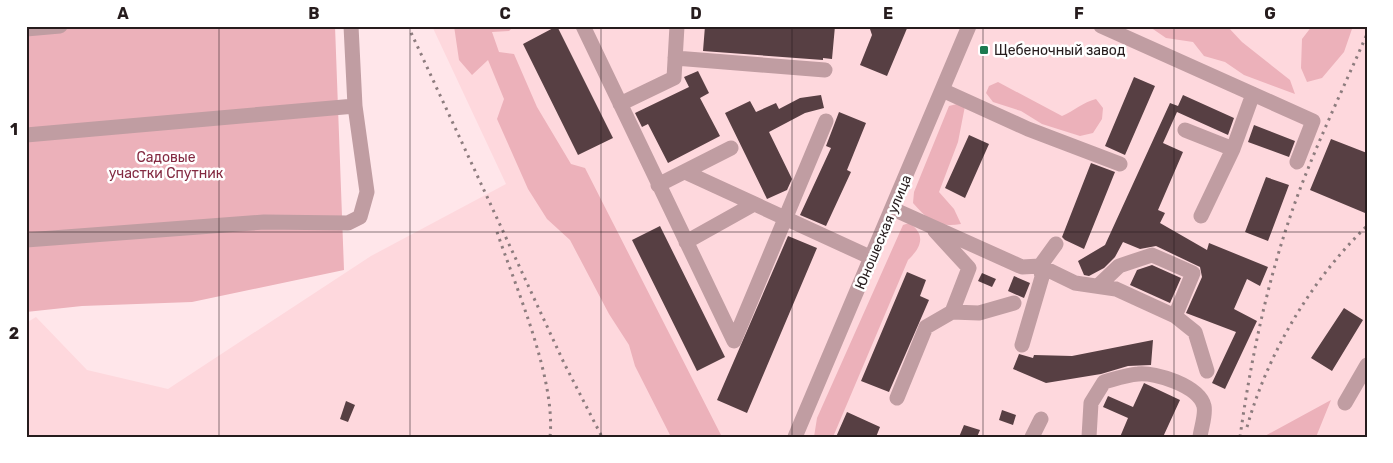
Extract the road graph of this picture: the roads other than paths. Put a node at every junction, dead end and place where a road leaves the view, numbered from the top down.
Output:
1 (60, 26) edge
2 (351, 26) edge
3 (583, 26) edge
4 (677, 26) edge
5 (969, 26) edge
6 (1101, 26) edge
7 (26, 29) edge
8 (675, 58) junction
9 (825, 70) dead end
10 (942, 90) junction
11 (1253, 94) junction
12 (620, 104) junction
13 (355, 106) junction
14 (826, 121) dead end
15 (1185, 130) dead end
16 (26, 135) edge
17 (731, 148) dead end
18 (1233, 149) junction
19 (1297, 162) dead end
20 (1120, 164) dead end
21 (684, 172) junction
22 (658, 185) junction
23 (754, 204) junction
24 (893, 209) junction
25 (1200, 216) dead end
26 (785, 218) junction
27 (931, 226) junction
28 (26, 240) edge
29 (686, 242) junction
30 (1056, 244) dead end
31 (872, 258) junction
32 (1040, 266) junction
33 (1098, 286) junction
34 (1014, 303) dead end
35 (952, 312) junction
36 (1175, 316) junction
37 (1022, 345) dead end
38 (1367, 365) edge
39 (1207, 371) dead end
40 (897, 398) dead end
41 (1345, 403) dead end
42 (1041, 419) dead end
43 (795, 437) edge
44 (1032, 437) edge
45 (1089, 437) edge
46 (1200, 437) edge

1 - 7 street
2 - 13 street
3 - 12 street
4 - 8 street
5 - 10 street, Юношеская улица
6 - 11 street
8 - 9 street
8 - 12 street
10 - 20 street
10 - 24 street, Юношеская улица
11 - 18 street
11 - 19 street
12 - 22 street
13 - 16 street
13 - 28 street
14 - 26 street
15 - 18 street
17 - 21 street
18 - 25 street
21 - 22 street
21 - 23 street
22 - 29 street
23 - 26 street
23 - 29 street
24 - 27 street
24 - 31 street, Юношеская улица
26 - 29 street
26 - 31 street
27 - 32 street
27 - 35 street
30 - 32 street
31 - 43 street, Юношеская улица
32 - 33 street
32 - 37 street
33 - 36 street
33 - 36 street
34 - 35 street
35 - 40 street
36 - 39 street
38 - 41 street
42 - 44 street
45 - 46 street

